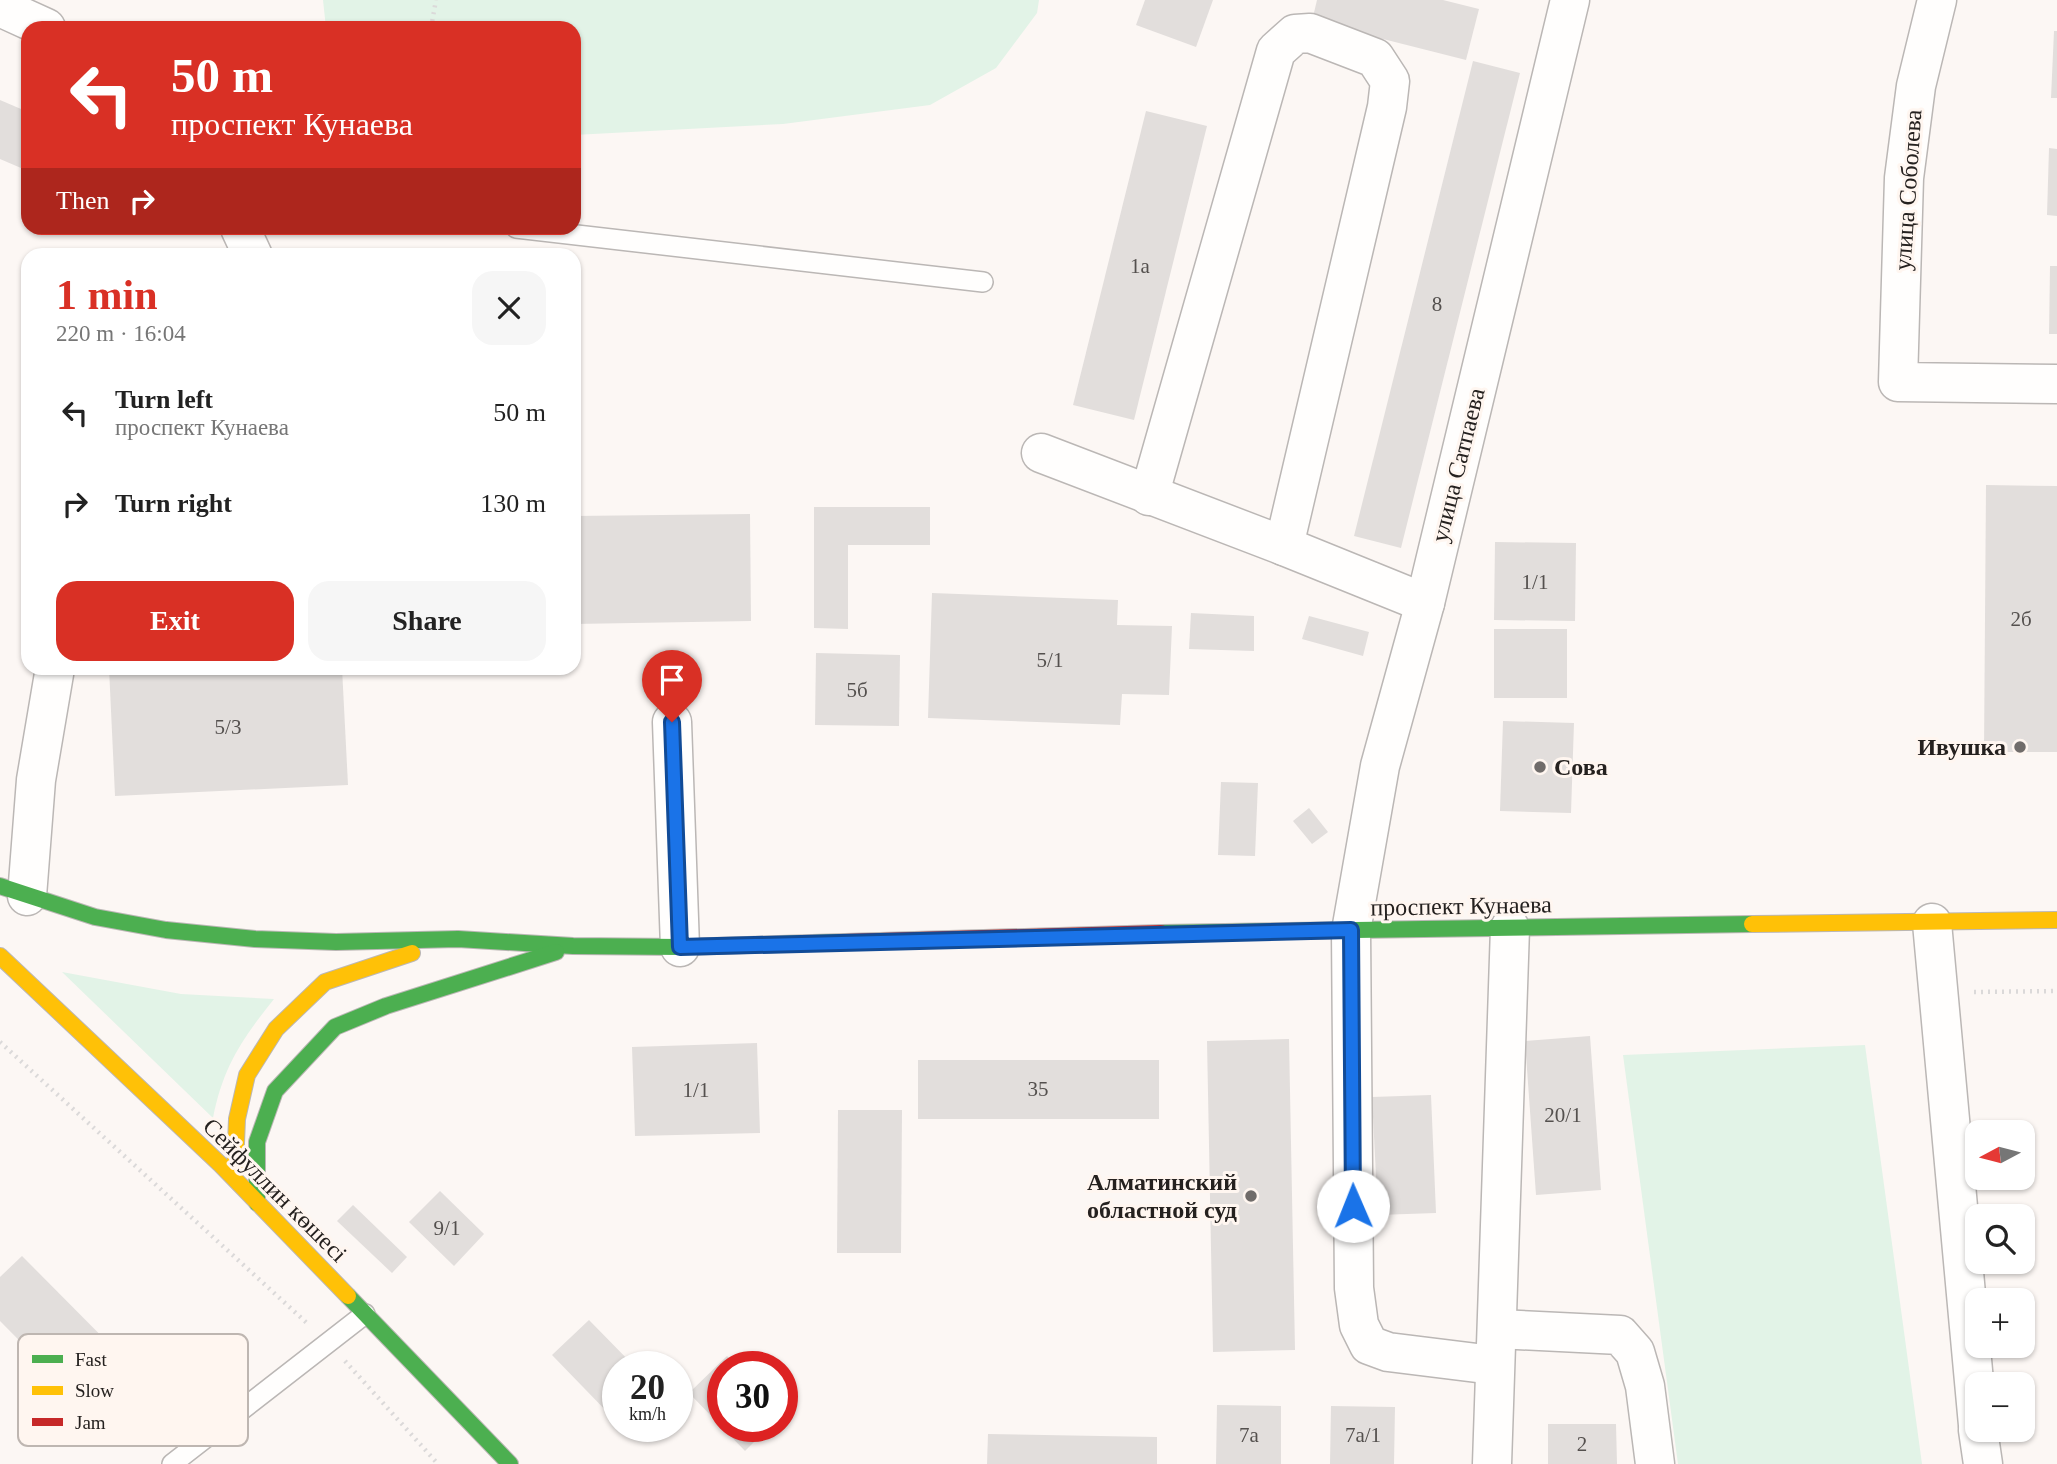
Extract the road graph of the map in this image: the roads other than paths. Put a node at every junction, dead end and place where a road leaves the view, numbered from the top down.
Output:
1 (1570, 0) edge
2 (1937, 0) edge
3 (0, 7) edge
4 (31, 21) edge
5 (577, 235) edge
6 (983, 282) dead end
7 (2057, 384) edge
8 (1041, 453) dead end
9 (1149, 496) junction
10 (1284, 545) junction
11 (1425, 603) junction
12 (54, 675) edge
13 (672, 722) dead end
14 (14, 891) edge
15 (2057, 920) edge
16 (1932, 923) junction
17 (1510, 928) junction
18 (1351, 930) junction
19 (458, 939) junction
20 (573, 946) junction
21 (680, 947) junction
22 (0, 956) edge
23 (234, 1179) junction
24 (257, 1202) junction
25 (365, 1314) junction
26 (1496, 1347) junction
27 (1973, 1372) edge
28 (248, 1405) edge
29 (1980, 1442) edge
30 (195, 1446) edge
31 (172, 1464) edge
32 (510, 1464) edge
33 (1492, 1464) edge
34 (1655, 1464) edge
35 (1983, 1464) edge

1 - 11 street, улица Сатпаева
2 - 7 street, улица Соболева
3 - 4 street
5 - 6 lane
8 - 9 street
9 - 10 street
9 - 10 street
10 - 11 street
11 - 18 street, улица Сатпаева
12 - 14 street
13 - 21 street
14 - 19 main road, проспект Кунаева
15 - 16 main road, проспект Кунаева
16 - 17 main road, проспект Кунаева
16 - 27 street
17 - 18 main road, проспект Кунаева
17 - 26 street
18 - 21 main road, проспект Кунаева
18 - 26 street, улица Сатпаева
19 - 20 main road, проспект Кунаева
19 - 23 main road
20 - 21 main road, проспект Кунаева
20 - 24 main road
22 - 23 main road, Сейфуллин көшесі
23 - 24 main road, Сейфуллин көшесі
24 - 25 main road, Сейфуллин көшесі
25 - 28 lane
25 - 32 main road, Сейфуллин көшесі
26 - 33 street
26 - 34 street, улица Сатпаева
29 - 35 street
30 - 31 lane

